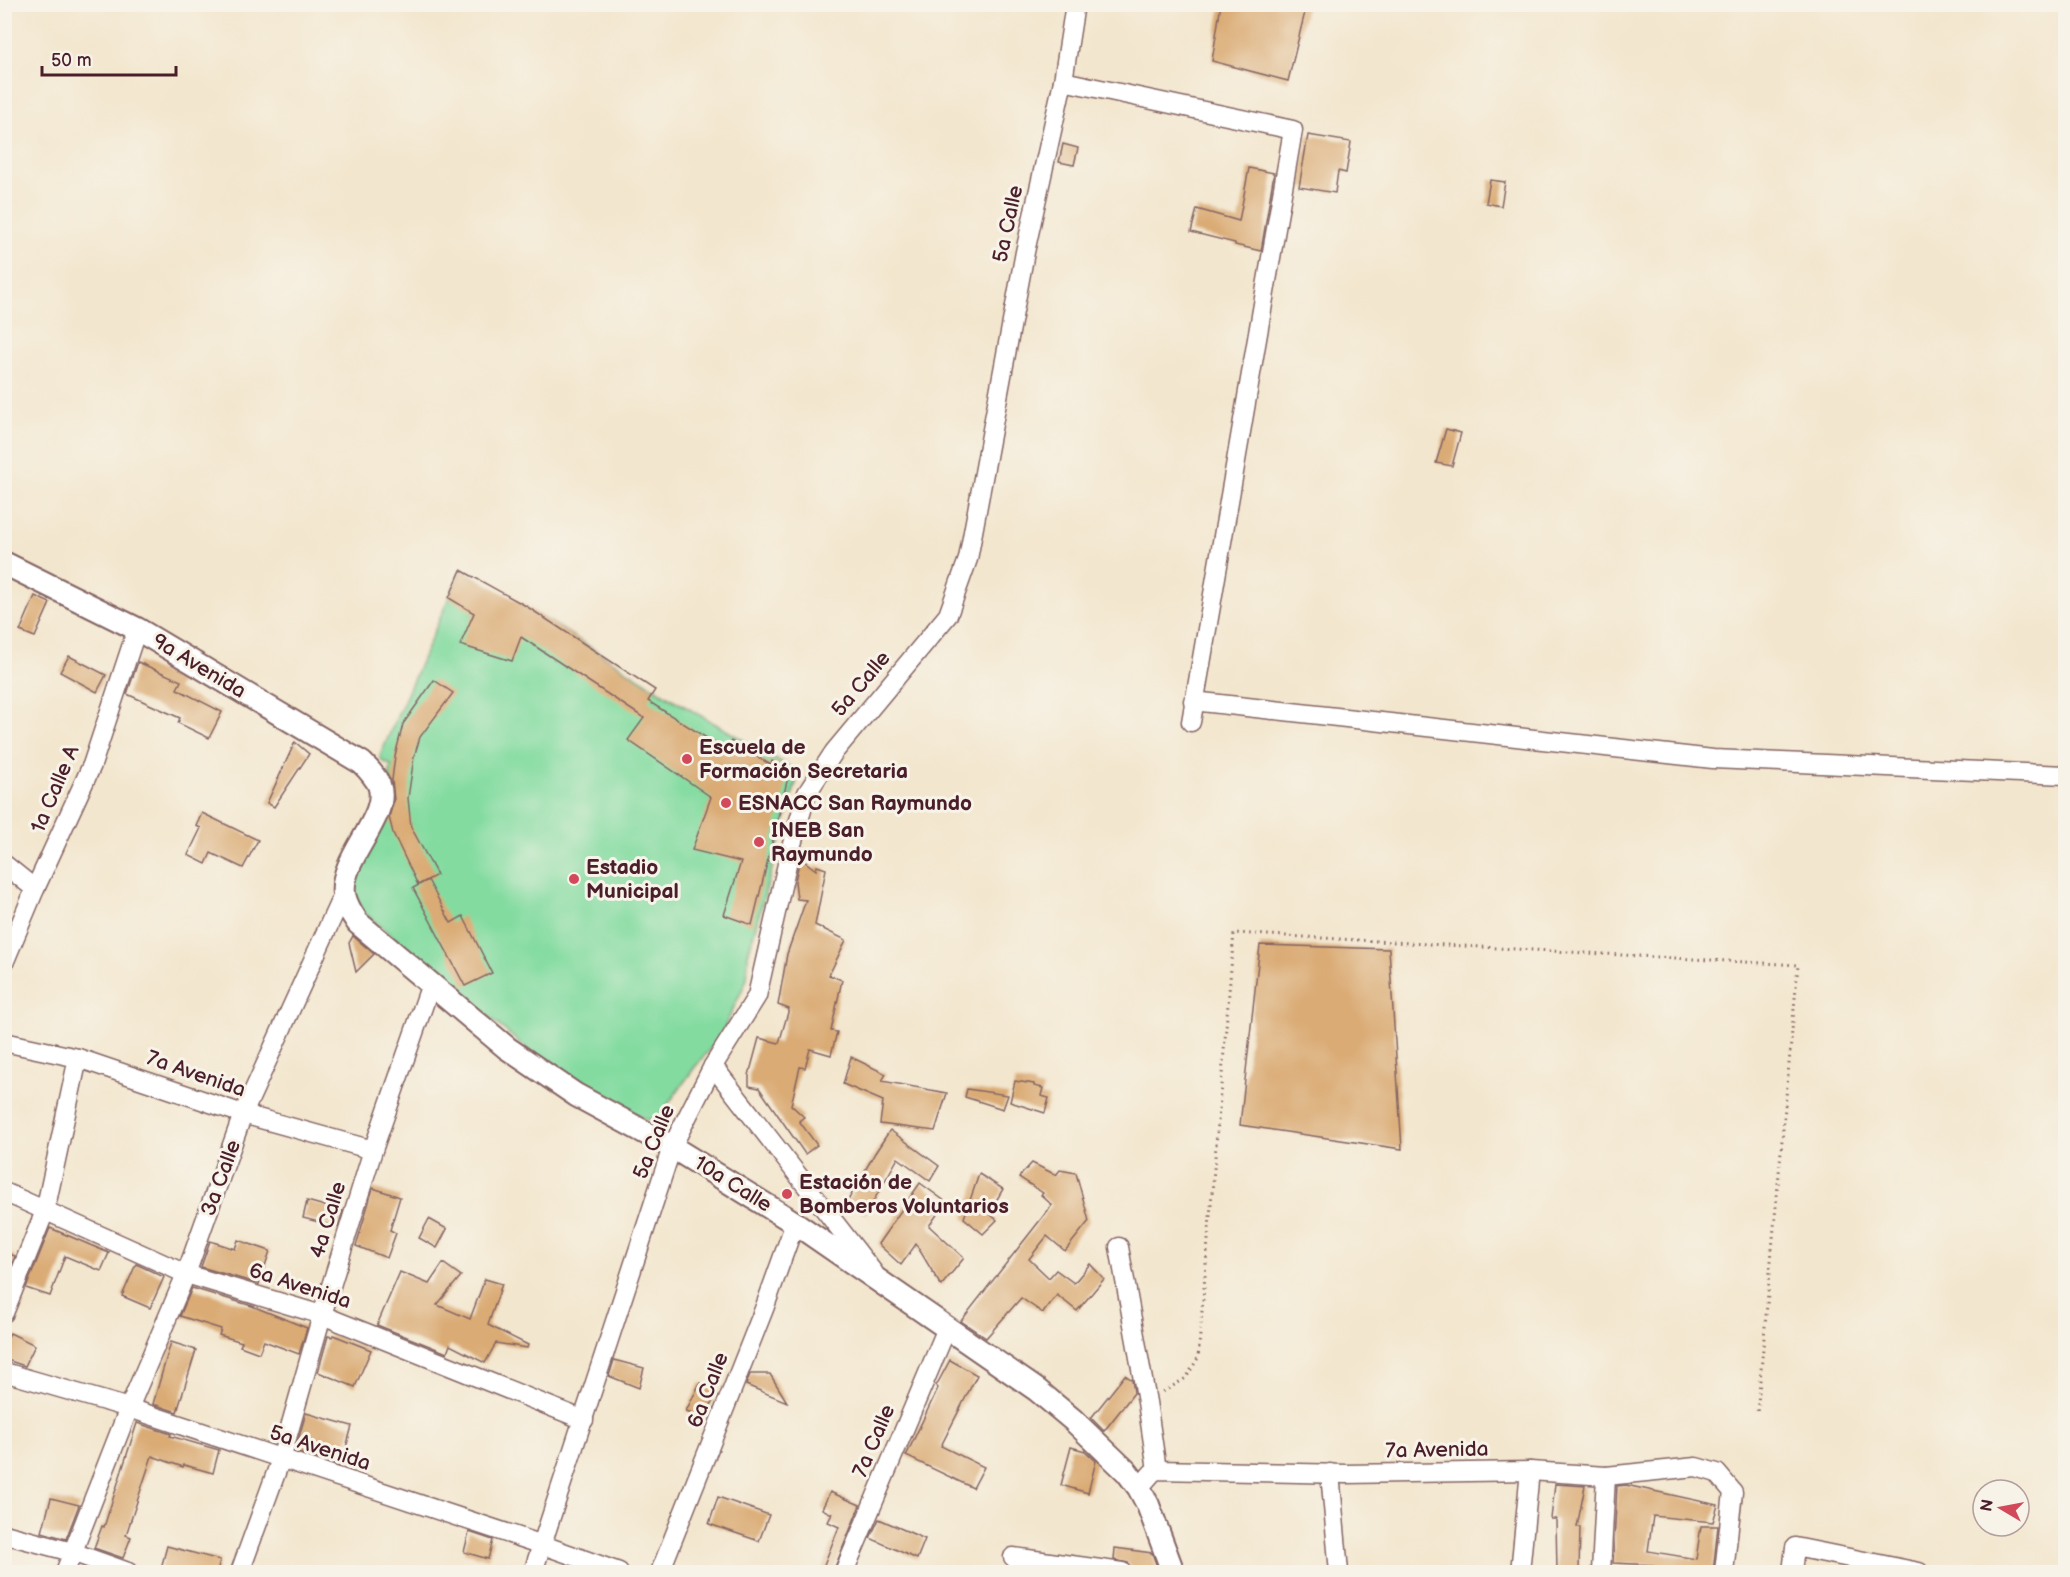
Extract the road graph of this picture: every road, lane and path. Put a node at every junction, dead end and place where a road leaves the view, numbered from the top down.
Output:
1 (1075, 4) edge
2 (1062, 81) junction
3 (4, 563) edge
4 (137, 629) junction
5 (1193, 701) junction
6 (1191, 722) dead end
7 (2066, 775) edge
8 (380, 788) joint
9 (4, 864) edge
10 (36, 889) junction
11 (344, 892) junction
12 (4, 963) edge
13 (431, 984) junction
14 (4, 1042) edge
15 (78, 1058) junction
16 (713, 1066) junction
17 (243, 1114) junction
18 (672, 1147) junction
19 (373, 1150) junction
20 (4, 1192) edge
21 (45, 1211) junction
22 (795, 1223) junction
23 (1119, 1247) dead end
24 (186, 1274) junction
25 (880, 1281) junction
26 (4, 1313) edge
27 (322, 1315) junction
28 (947, 1328) junction
29 (4, 1372) edge
30 (1147, 1402) junction
31 (129, 1408) junction
32 (1757, 1414) dead end
33 (584, 1420) junction
34 (281, 1459) junction
35 (1157, 1470) junction
36 (1530, 1471) junction
37 (1330, 1473) junction
38 (1606, 1476) junction
39 (1139, 1488) junction
40 (4, 1534) edge
41 (543, 1545) junction
42 (72, 1552) junction
43 (1013, 1557) dead end
44 (65, 1572) edge
45 (128, 1572) edge
46 (240, 1572) edge
47 (533, 1572) edge
48 (620, 1572) edge
49 (660, 1572) edge
50 (844, 1572) edge
51 (1122, 1572) edge
52 (1173, 1572) edge
53 (1339, 1572) edge
54 (1520, 1572) edge
55 (1601, 1572) edge
56 (1724, 1572) edge
57 (1791, 1572) edge
58 (1919, 1572) edge

1 - 2 street, 5a Calle
2 - 5 street
2 - 16 street, 5a Calle
3 - 4 main road, 9a Avenida
4 - 8 main road, 9a Avenida
4 - 10 street, 1a Calle A
5 - 6 street
5 - 7 street
8 - 11 main road, 3a Calle
9 - 10 street
10 - 12 street, 1a Calle A
11 - 13 main road, 10a Calle
11 - 17 street, 3a Calle
13 - 18 main road, 10a Calle
13 - 19 street, 4a Calle
14 - 15 street, 7a Avenida
15 - 17 street, 7a Avenida
15 - 21 street
16 - 18 street, 5a Calle
16 - 25 street
17 - 19 street, 7a Avenida
17 - 24 street, 3a Calle
18 - 22 main road, 10a Calle
18 - 33 street, 5a Calle
19 - 27 street, 4a Calle
20 - 21 street, 6a Avenida
21 - 24 street, 6a Avenida
21 - 26 street
22 - 25 main road, 10a Calle
22 - 49 street, 6a Calle
23 - 30 street
24 - 27 street, 6a Avenida
24 - 31 street, 3a Calle
25 - 28 main road, 10a Calle
27 - 33 street, 6a Avenida
27 - 34 street, 4a Calle
28 - 39 main road, 10a Calle
28 - 50 street, 7a Calle
29 - 31 street, 5a Avenida
30 - 32 path
30 - 35 street
31 - 34 street, 5a Avenida
31 - 42 street, 3a Calle
33 - 41 street, 5a Calle
34 - 41 street, 5a Avenida
34 - 46 street, 4a Calle
35 - 37 street, 7a Avenida
35 - 39 street
36 - 37 street, 7a Avenida
36 - 38 street, 7a Avenida
36 - 54 street
37 - 53 street
38 - 55 street
38 - 56 street, 7a Avenida
39 - 52 main road, 10a Calle
40 - 42 street
41 - 47 street, 5a Calle
41 - 48 street, 5a Avenida
42 - 44 street, 3a Calle
42 - 45 street
43 - 51 street
57 - 58 street

